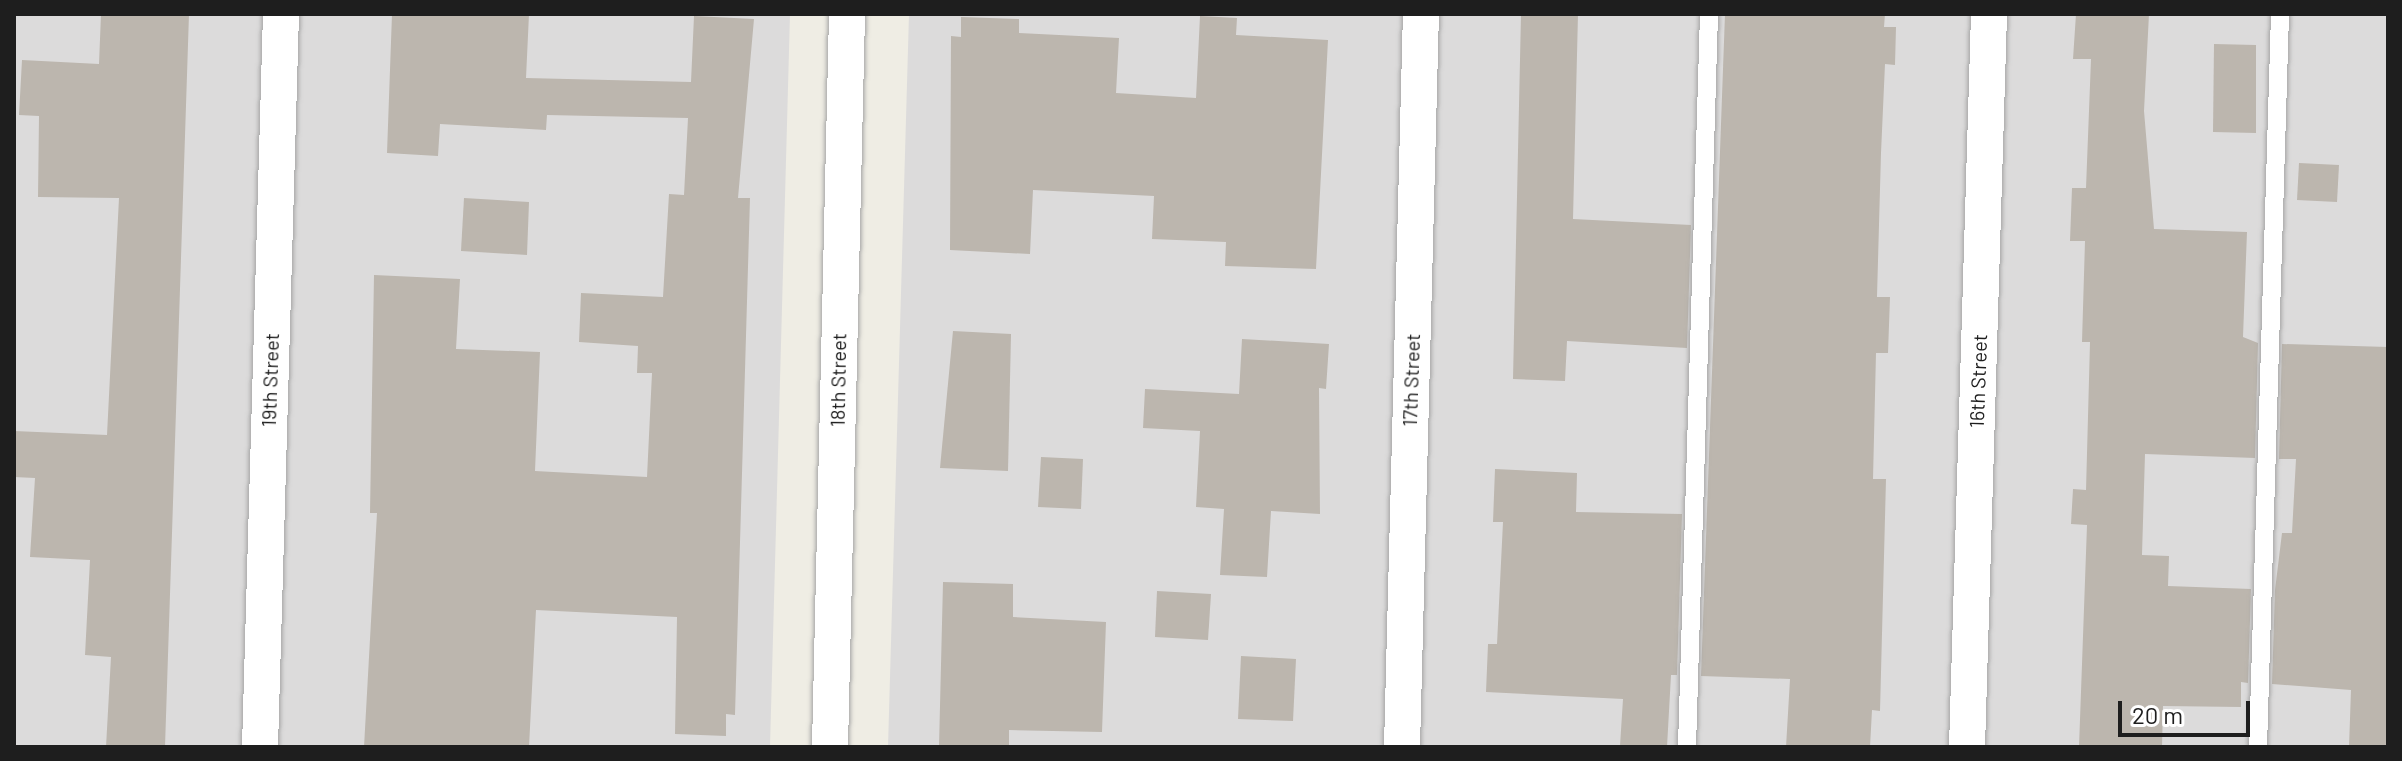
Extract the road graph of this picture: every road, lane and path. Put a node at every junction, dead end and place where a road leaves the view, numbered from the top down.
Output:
1 (281, 14) edge
2 (847, 14) edge
3 (1421, 14) edge
4 (1709, 14) edge
5 (1989, 14) edge
6 (2280, 14) edge
7 (260, 747) edge
8 (830, 747) edge
9 (1402, 747) edge
10 (1687, 747) edge
11 (1967, 747) edge
12 (2258, 747) edge

1 - 7 street, 19th Street
2 - 8 street, 18th Street
3 - 9 street, 17th Street
4 - 10 lane
5 - 11 street, 16th Street
6 - 12 lane

